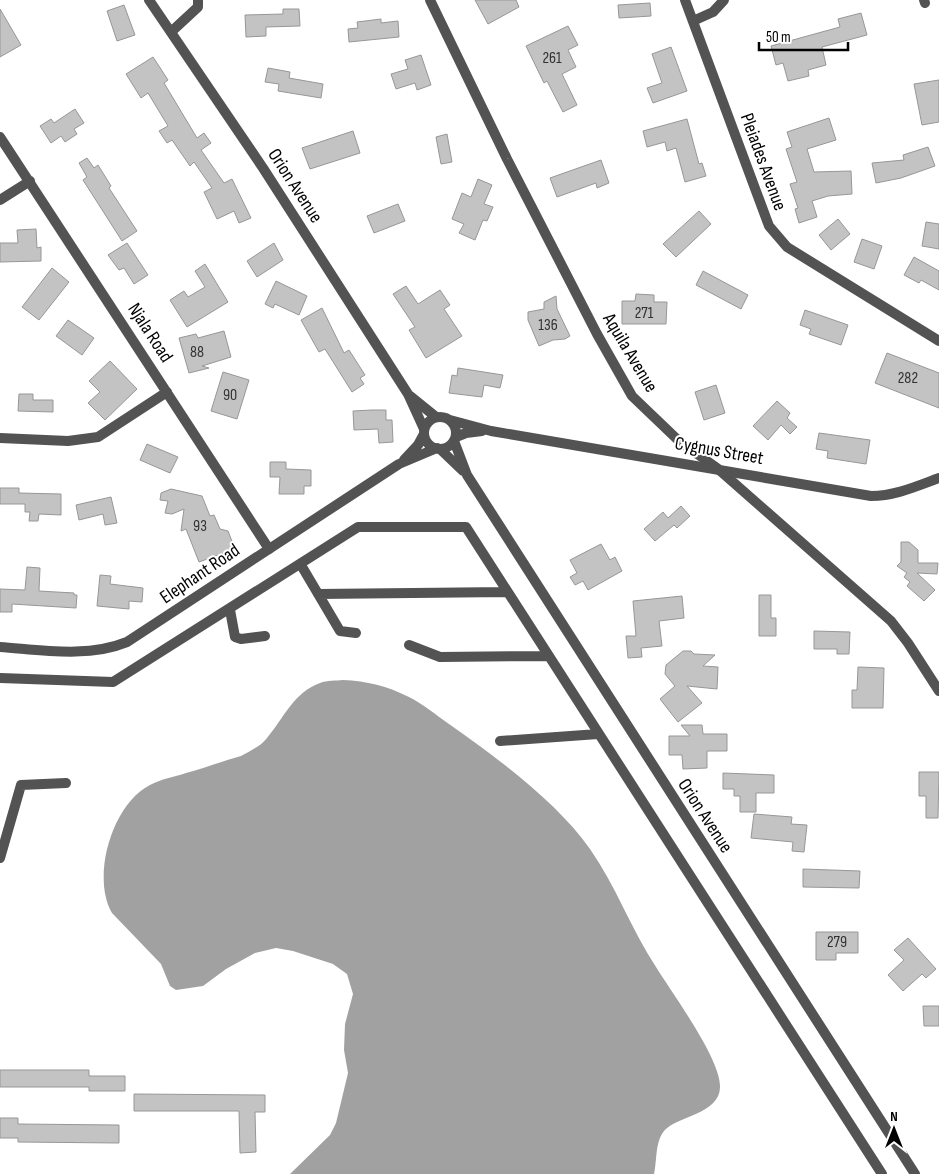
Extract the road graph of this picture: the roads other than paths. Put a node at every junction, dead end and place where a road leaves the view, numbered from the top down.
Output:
1 (149, 0) edge
2 (198, 0) edge
3 (430, 0) edge
4 (685, 0) edge
5 (724, 0) edge
6 (693, 21) junction
7 (171, 32) junction
8 (0, 137) edge
9 (30, 181) junction
10 (0, 200) edge
11 (939, 341) edge
12 (167, 392) junction
13 (408, 394) junction
14 (436, 417) junction
15 (450, 420) junction
16 (491, 431) junction
17 (424, 432) junction
18 (0, 438) edge
19 (455, 439) junction
20 (438, 449) junction
21 (399, 464) junction
22 (716, 468) junction
23 (467, 475) junction
24 (939, 478) edge
25 (269, 549) junction
26 (301, 565) junction
27 (507, 592) junction
28 (318, 594) junction
29 (230, 610) junction
30 (356, 633) dead end
31 (265, 636) dead end
32 (409, 645) dead end
33 (0, 647) edge
34 (547, 656) junction
35 (0, 678) edge
36 (939, 691) edge
37 (598, 734) junction
38 (500, 741) dead end
39 (66, 783) dead end
40 (0, 858) edge
41 (882, 1174) edge
42 (915, 1174) edge

1 - 7 street, Orion Avenue
2 - 7 street
3 - 22 street, Aquila Avenue
4 - 6 street, Pleiades Avenue
5 - 6 street
6 - 11 street, Pleiades Avenue
7 - 13 street, Orion Avenue
8 - 9 street, Njala Road
9 - 10 street
9 - 12 street, Njala Road
12 - 18 street
12 - 25 street, Njala Road
13 - 14 street, Orion Avenue
13 - 17 street, Orion Avenue
14 - 15 street
14 - 17 street
15 - 16 street, Cygnus Street
15 - 19 street
16 - 19 street, Cygnus Street
16 - 22 street, Cygnus Street
17 - 20 street
17 - 21 street, Elephant Road
19 - 20 street
19 - 23 street, Orion Avenue
20 - 21 street, Elephant Road
20 - 23 street, Orion Avenue
21 - 25 street, Elephant Road
22 - 24 street, Cygnus Street
22 - 36 street, Aquila Avenue
23 - 42 street, Orion Avenue
25 - 33 street, Elephant Road
26 - 27 street
26 - 28 street
26 - 29 street
27 - 28 street
27 - 34 street
28 - 30 street
29 - 31 street
29 - 35 street
32 - 34 street
34 - 37 street
37 - 38 street
37 - 41 street
39 - 40 street

